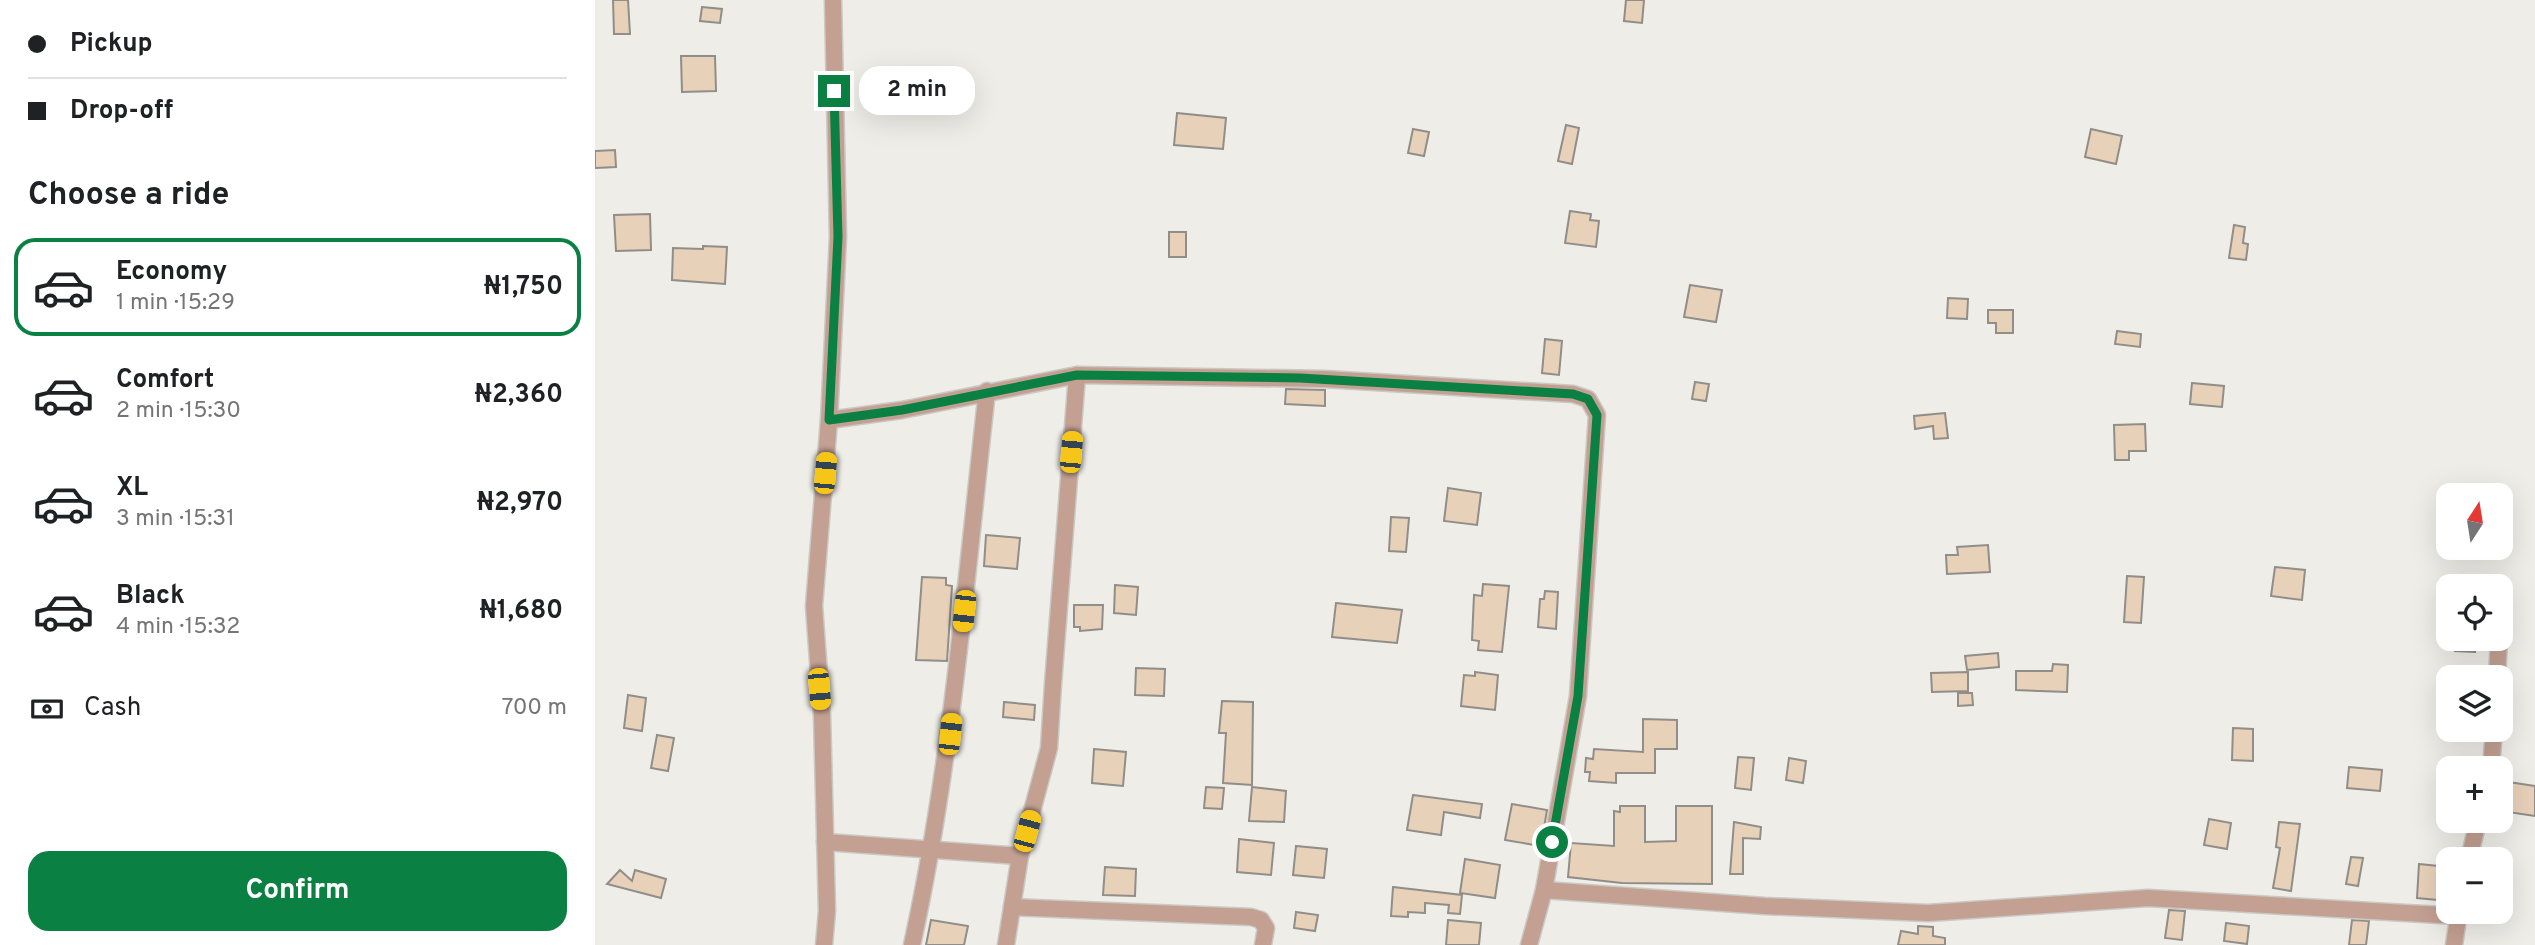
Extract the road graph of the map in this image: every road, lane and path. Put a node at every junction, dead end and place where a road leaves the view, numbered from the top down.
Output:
1 (833, 0) edge
2 (1077, 375) junction
3 (987, 391) junction
4 (829, 420) junction
5 (825, 842) junction
6 (933, 849) junction
7 (1020, 856) junction
8 (1544, 890) junction
9 (1012, 907) junction
10 (2436, 913) edge
11 (2457, 924) edge
12 (824, 945) edge
13 (912, 945) edge
14 (1006, 945) edge
15 (1263, 945) edge
16 (1529, 945) edge
17 (2454, 945) edge

1 - 4 street
2 - 3 street
2 - 7 street
2 - 8 street
3 - 4 street
3 - 6 street
4 - 5 street
5 - 6 street
5 - 12 street
6 - 7 street
6 - 13 street
7 - 9 street
8 - 10 street
8 - 16 street
9 - 14 street
9 - 15 street
11 - 17 street

